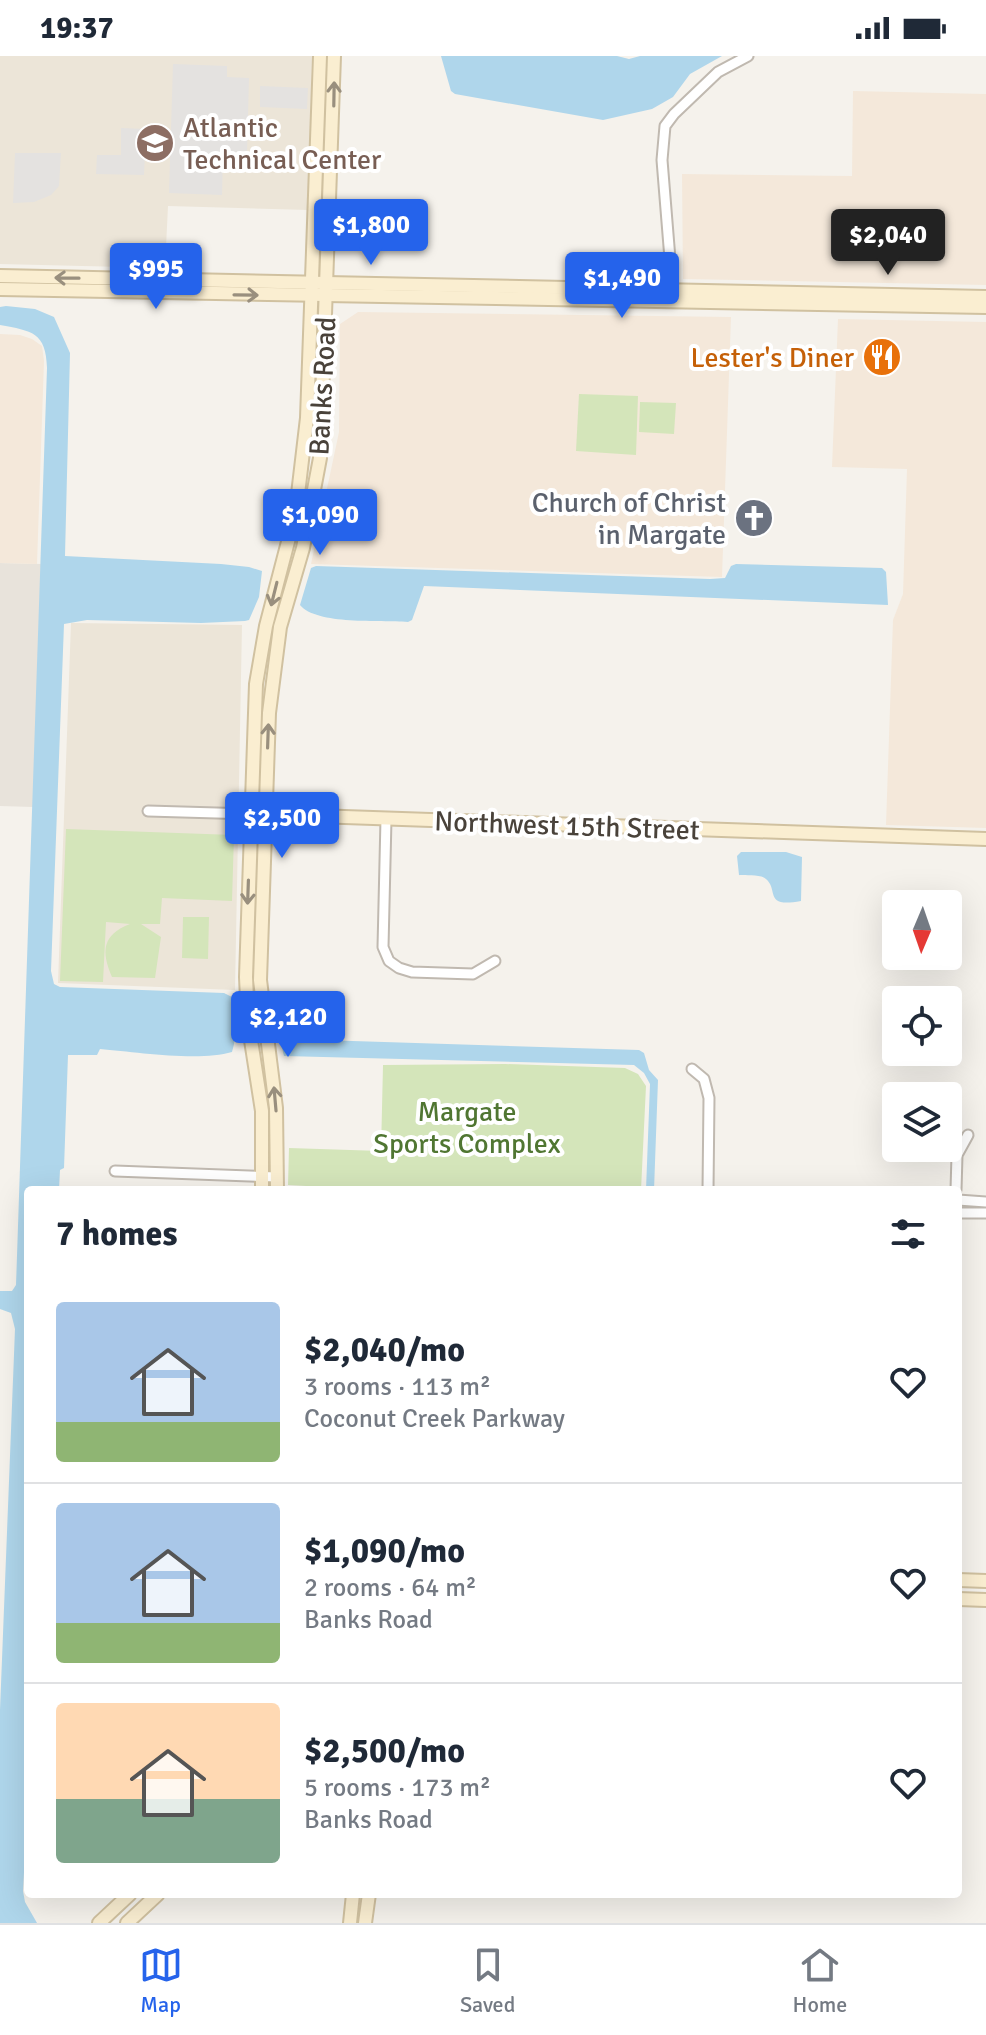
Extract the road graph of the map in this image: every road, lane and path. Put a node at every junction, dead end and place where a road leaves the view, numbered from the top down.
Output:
1 (320, 56) edge
2 (334, 56) edge
3 (748, 56) edge
4 (0, 276) edge
5 (0, 289) edge
6 (320, 290) junction
7 (867, 294) junction
8 (673, 297) junction
9 (986, 297) edge
10 (855, 306) junction
11 (986, 307) edge
12 (148, 811) dead end
13 (251, 814) junction
14 (265, 814) junction
15 (386, 819) junction
16 (986, 839) edge
17 (495, 961) dead end
18 (692, 1069) dead end
19 (968, 1135) dead end
20 (115, 1171) dead end
21 (262, 1184) edge
22 (277, 1184) edge
23 (708, 1186) edge
24 (956, 1186) edge
25 (962, 1200) edge
26 (986, 1202) edge
27 (962, 1213) edge
28 (986, 1213) edge
29 (962, 1580) edge
30 (986, 1581) edge
31 (962, 1599) edge
32 (986, 1600) edge
33 (126, 1898) edge
34 (154, 1898) edge
35 (353, 1898) edge
36 (368, 1898) edge
37 (99, 1923) edge
38 (127, 1923) edge
39 (350, 1923) edge
40 (365, 1923) edge

1 - 6 street, Banks Road
6 -> 2 street, Banks Road
3 - 8 street
6 -> 4 street
5 -> 6 street
6 - 8 street
6 -> 13 street, Banks Road
14 -> 6 street, Banks Road
7 - 8 street
7 - 9 street
7 - 10 street
8 - 10 street
10 - 11 street
12 - 13 street, Northwest 15th Street
13 - 14 street, Northwest 15th Street
13 -> 21 street, Banks Road
14 - 15 street, Northwest 15th Street
22 -> 14 street, Banks Road
15 - 16 street, Northwest 15th Street
15 - 17 street
18 - 23 street
19 - 24 street
20 - 21 street
21 - 22 street
25 - 26 street
27 - 28 street
29 - 30 street
31 - 32 street
33 - 37 street
34 - 38 street
35 - 39 street
36 - 40 street

